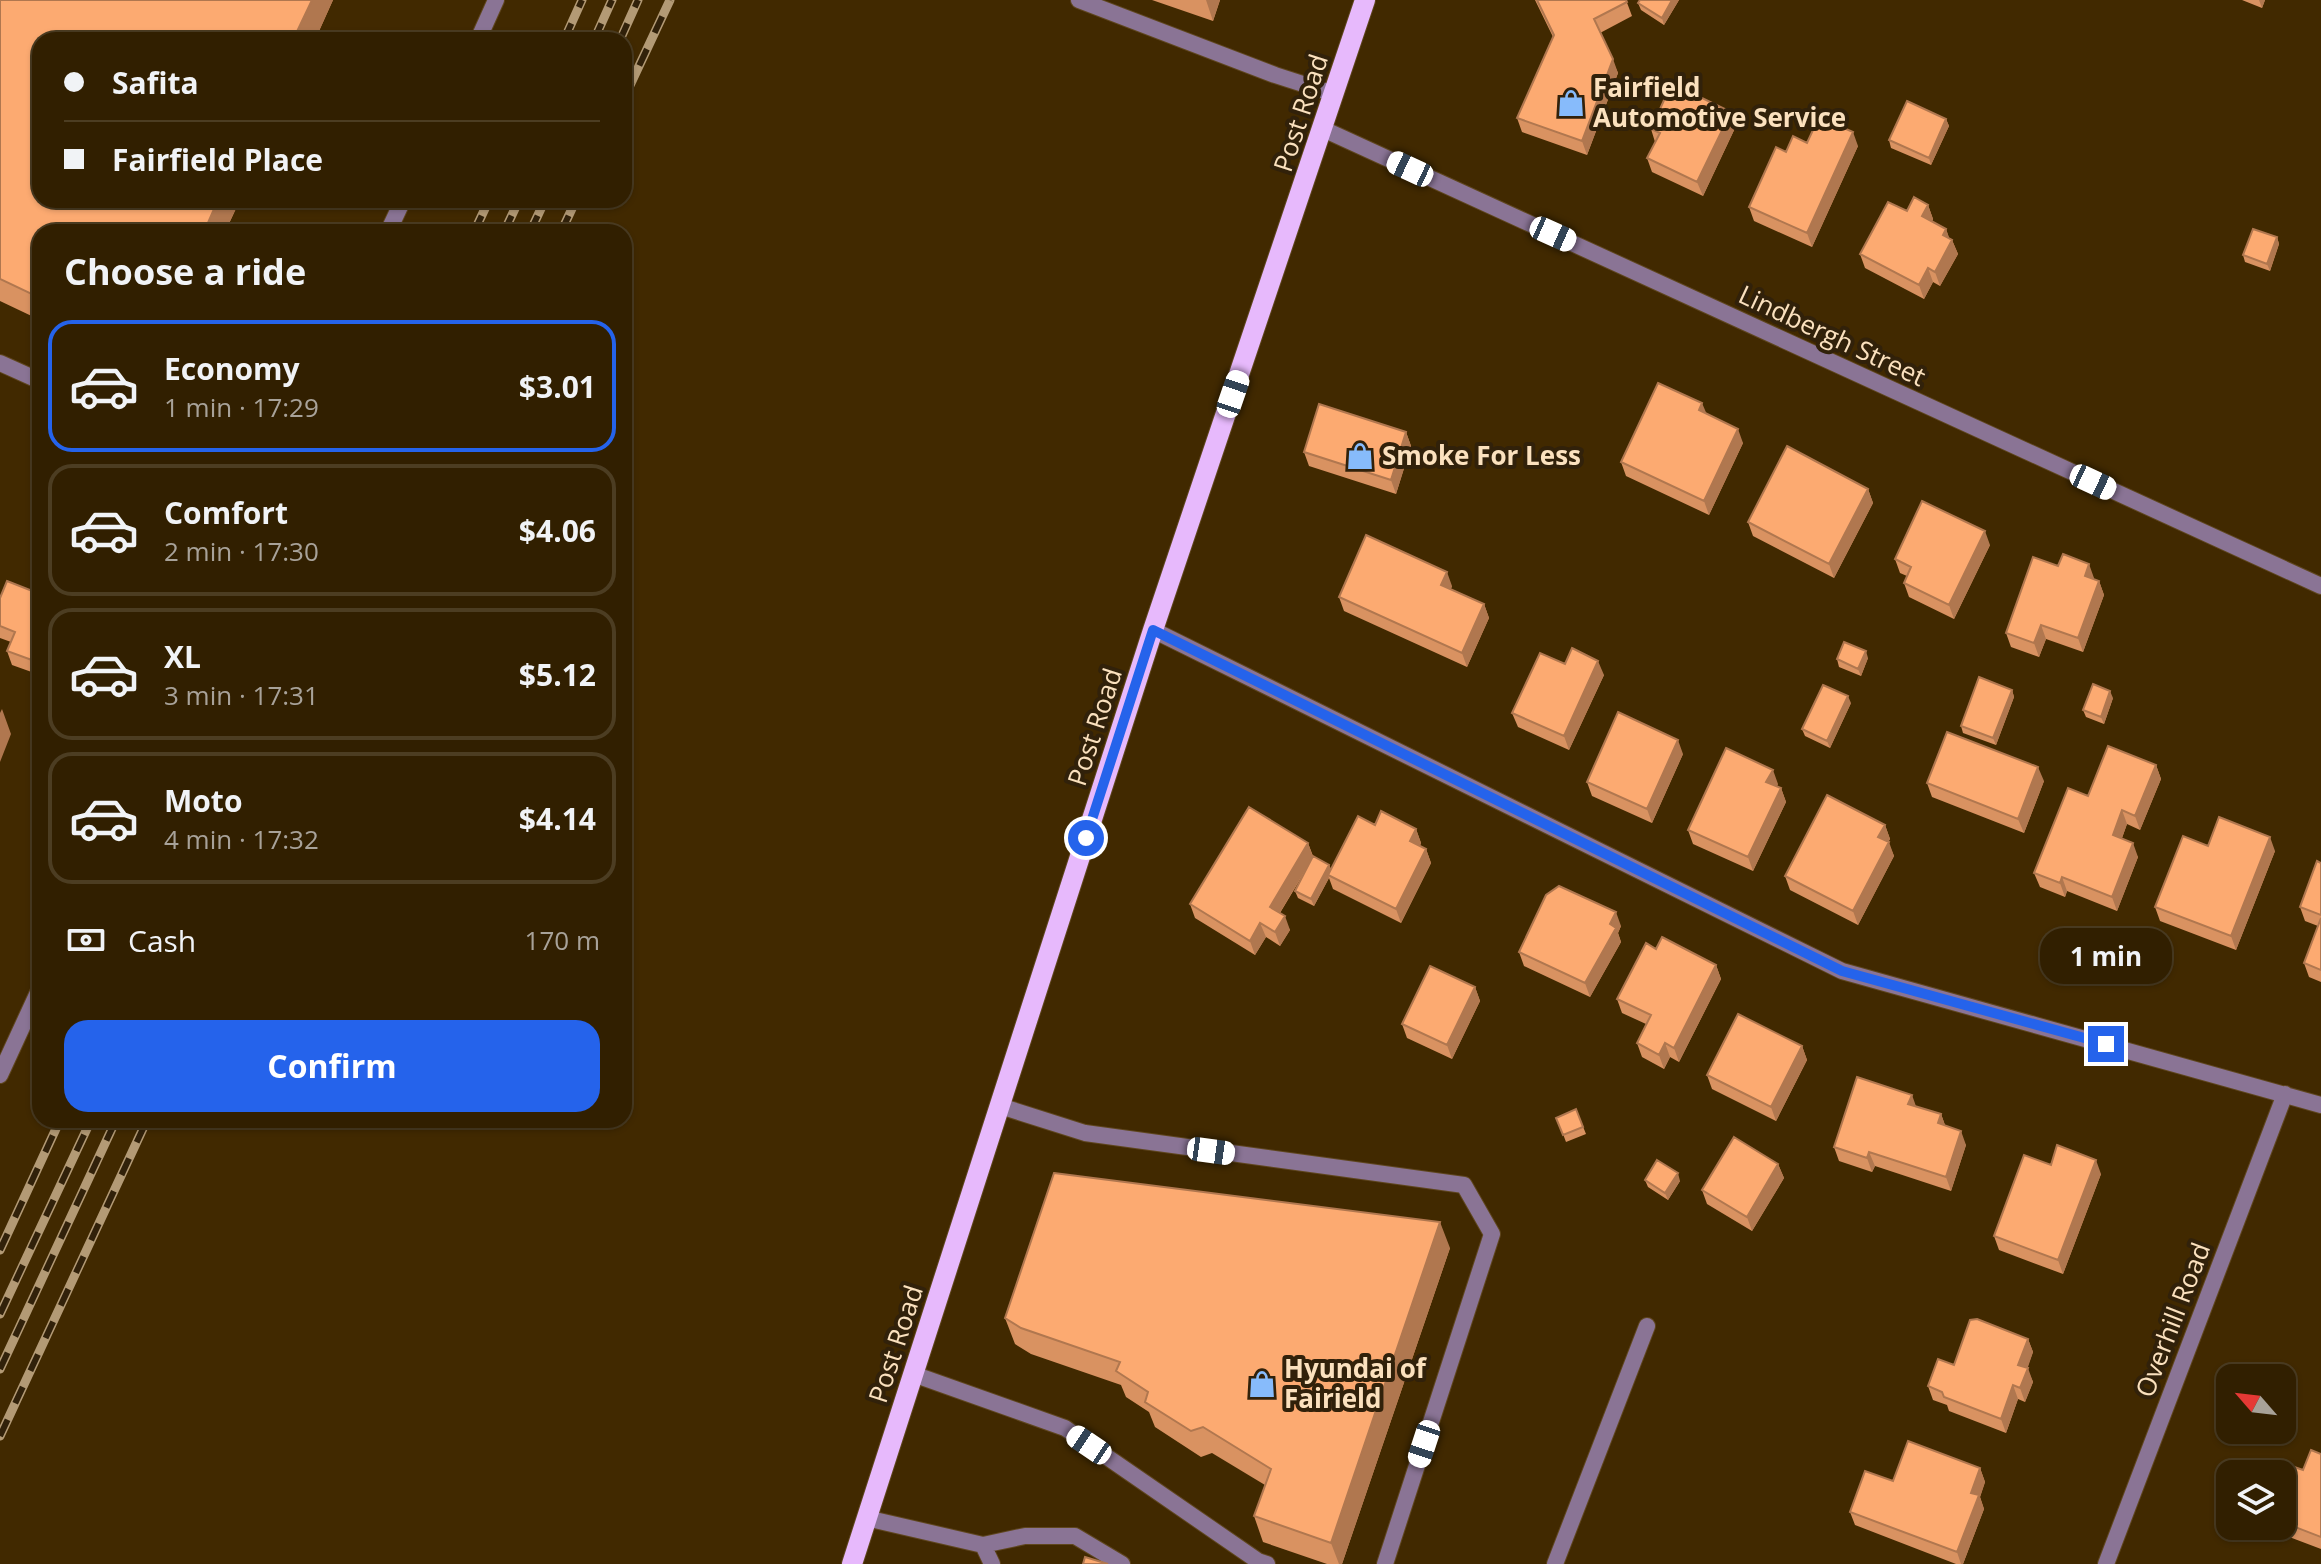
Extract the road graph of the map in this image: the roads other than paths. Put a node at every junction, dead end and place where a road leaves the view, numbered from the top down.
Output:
1 (496, 0) edge
2 (1079, 0) edge
3 (1365, 0) edge
4 (482, 32) edge
5 (1334, 94) junction
6 (1323, 129) junction
7 (0, 363) edge
8 (32, 377) edge
9 (2321, 586) edge
10 (1153, 630) junction
11 (32, 1005) edge
12 (0, 1075) edge
13 (2285, 1094) junction
14 (2321, 1105) edge
15 (1000, 1106) junction
16 (1647, 1326) dead end
17 (913, 1374) junction
18 (866, 1518) junction
19 (983, 1545) junction
20 (852, 1564) edge
21 (992, 1564) edge
22 (1122, 1564) edge
23 (1267, 1564) edge
24 (1385, 1564) edge
25 (1555, 1564) edge
26 (2106, 1564) edge

1 - 4 street
2 - 5 street
3 - 5 main road, Post Road
5 - 6 main road, Post Road
6 - 9 street, Lindbergh Street
6 - 10 main road, Post Road
7 - 8 street
10 - 13 street
10 - 15 main road, Post Road
11 - 12 street
13 - 14 street
13 - 26 street, Overhill Road
15 - 17 main road, Post Road
15 - 24 street
16 - 25 street
17 - 18 main road, Post Road
17 - 23 street
18 - 19 street
18 - 20 main road, Post Road
19 - 21 street
19 - 22 street

